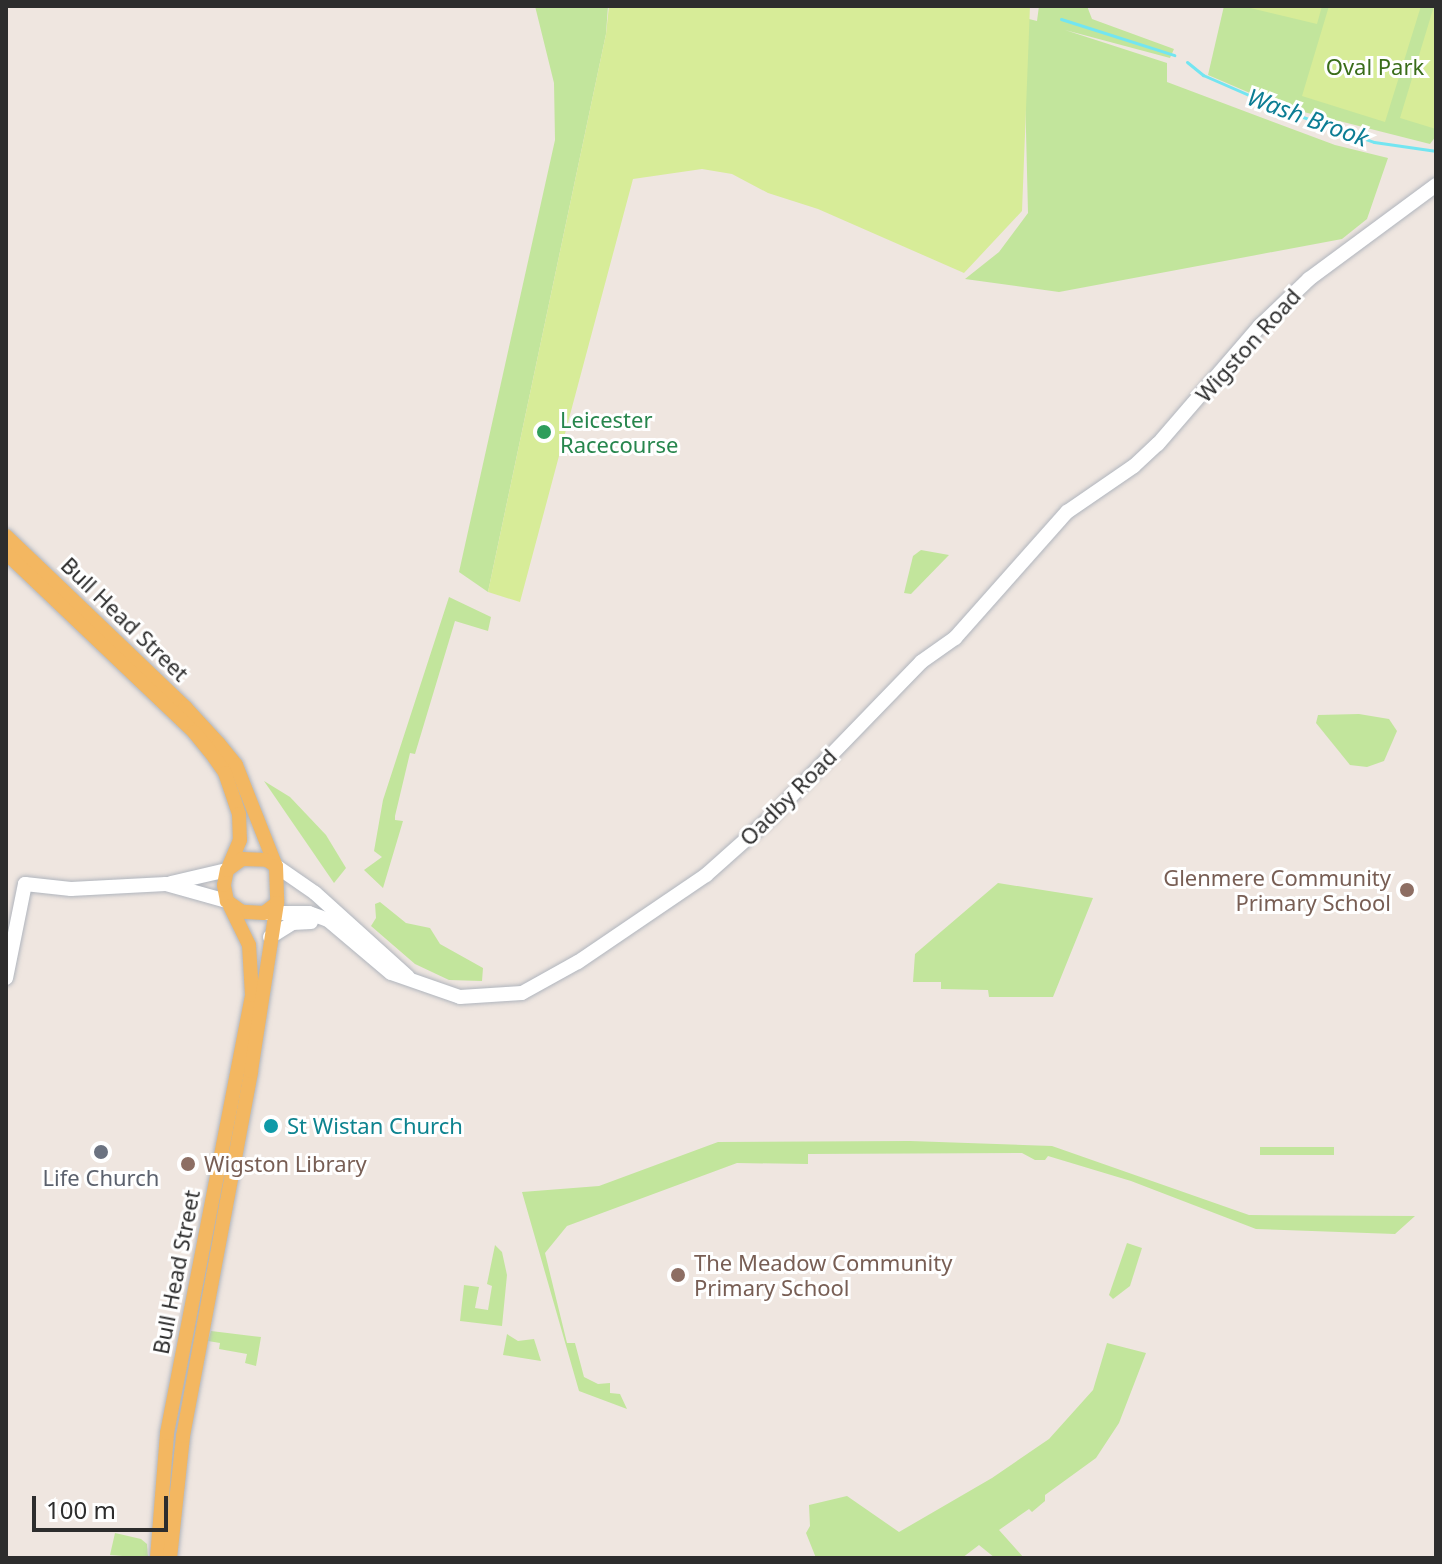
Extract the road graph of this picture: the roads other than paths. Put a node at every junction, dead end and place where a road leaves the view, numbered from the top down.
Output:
1 (1436, 185) edge
2 (1107, 487) joint
3 (6, 536) edge
4 (6, 553) edge
5 (276, 865) junction
6 (228, 868) junction
7 (166, 884) junction
8 (229, 904) junction
9 (272, 910) junction
10 (339, 929) junction
11 (270, 937) junction
12 (6, 978) edge
13 (411, 980) junction
14 (157, 1558) edge
15 (170, 1558) edge

1 - 2 main road, Wigston Road
2 - 13 main road, Oadby Road
3 - 5 main road, Bull Head Street
4 - 6 main road, Bull Head Street
5 - 6 main road
5 - 9 main road
5 - 13 main road, Oadby Road
6 - 7 main road
6 - 8 main road
7 - 8 main road
7 - 12 main road
8 - 9 main road
8 - 14 main road, Bull Head Street
9 - 10 main road, Oadby Road
9 - 11 main road, Bull Head Street
10 - 11 main road
10 - 13 main road, Oadby Road
11 - 15 main road, Bull Head Street

